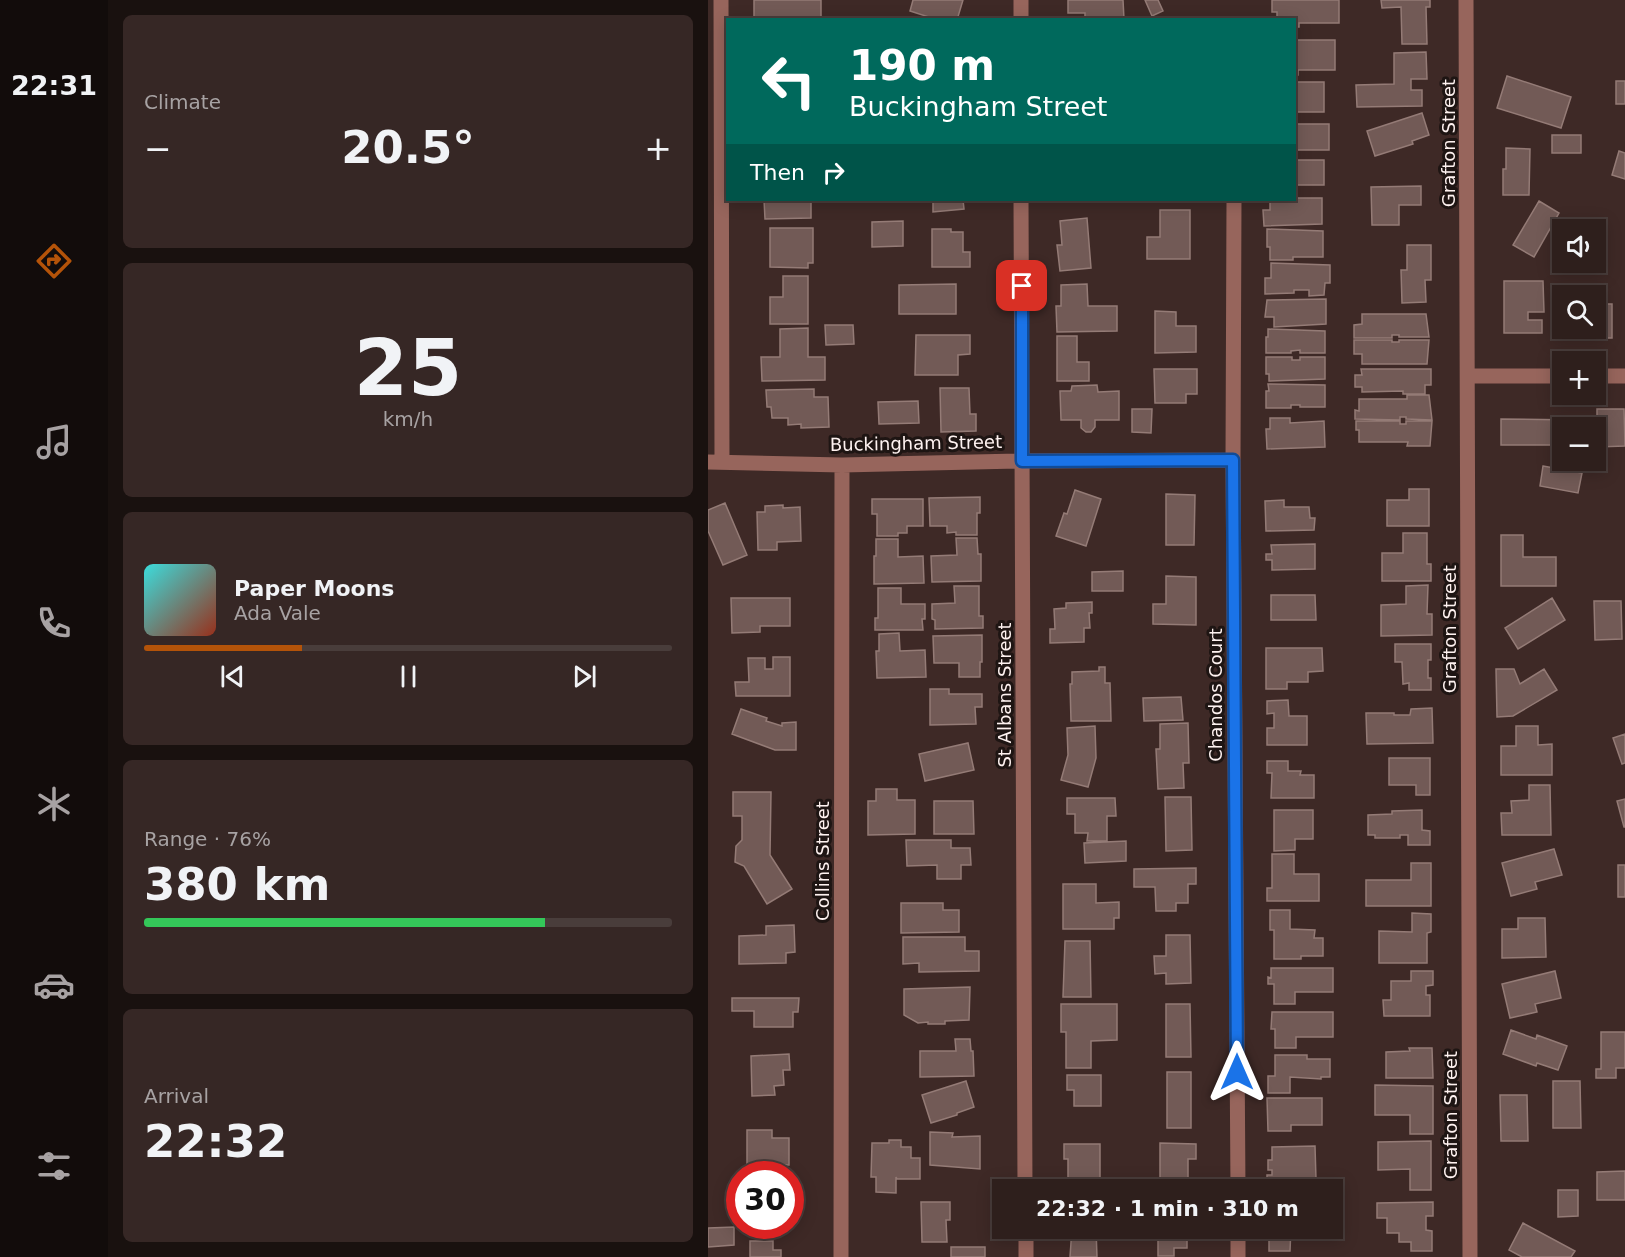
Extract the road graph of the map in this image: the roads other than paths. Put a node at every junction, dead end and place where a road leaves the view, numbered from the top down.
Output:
1 (721, 0) edge
2 (1021, 0) edge
3 (1466, 0) edge
4 (1021, 18) edge
5 (1021, 201) edge
6 (1234, 201) edge
7 (1468, 376) junction
8 (1552, 376) edge
9 (1606, 376) edge
10 (1625, 376) edge
11 (1233, 460) junction
12 (1022, 461) junction
13 (715, 462) edge
14 (842, 465) junction
15 (1025, 1179) edge
16 (1238, 1179) edge
17 (1026, 1239) edge
18 (1238, 1239) edge
19 (841, 1257) edge
20 (1026, 1257) edge
21 (1238, 1257) edge
22 (1470, 1257) edge

1 - 13 street
2 - 4 street
3 - 7 street, Grafton Street
5 - 12 street, St Albans Street
6 - 11 street, Chandos Court
7 - 8 street
7 - 22 street, Grafton Street
9 - 10 street
11 - 12 street, Buckingham Street
11 - 16 street, Chandos Court
12 - 14 street, Buckingham Street
12 - 15 street, St Albans Street
13 - 14 street, Buckingham Street
14 - 19 street, Collins Street
17 - 20 street
18 - 21 street

